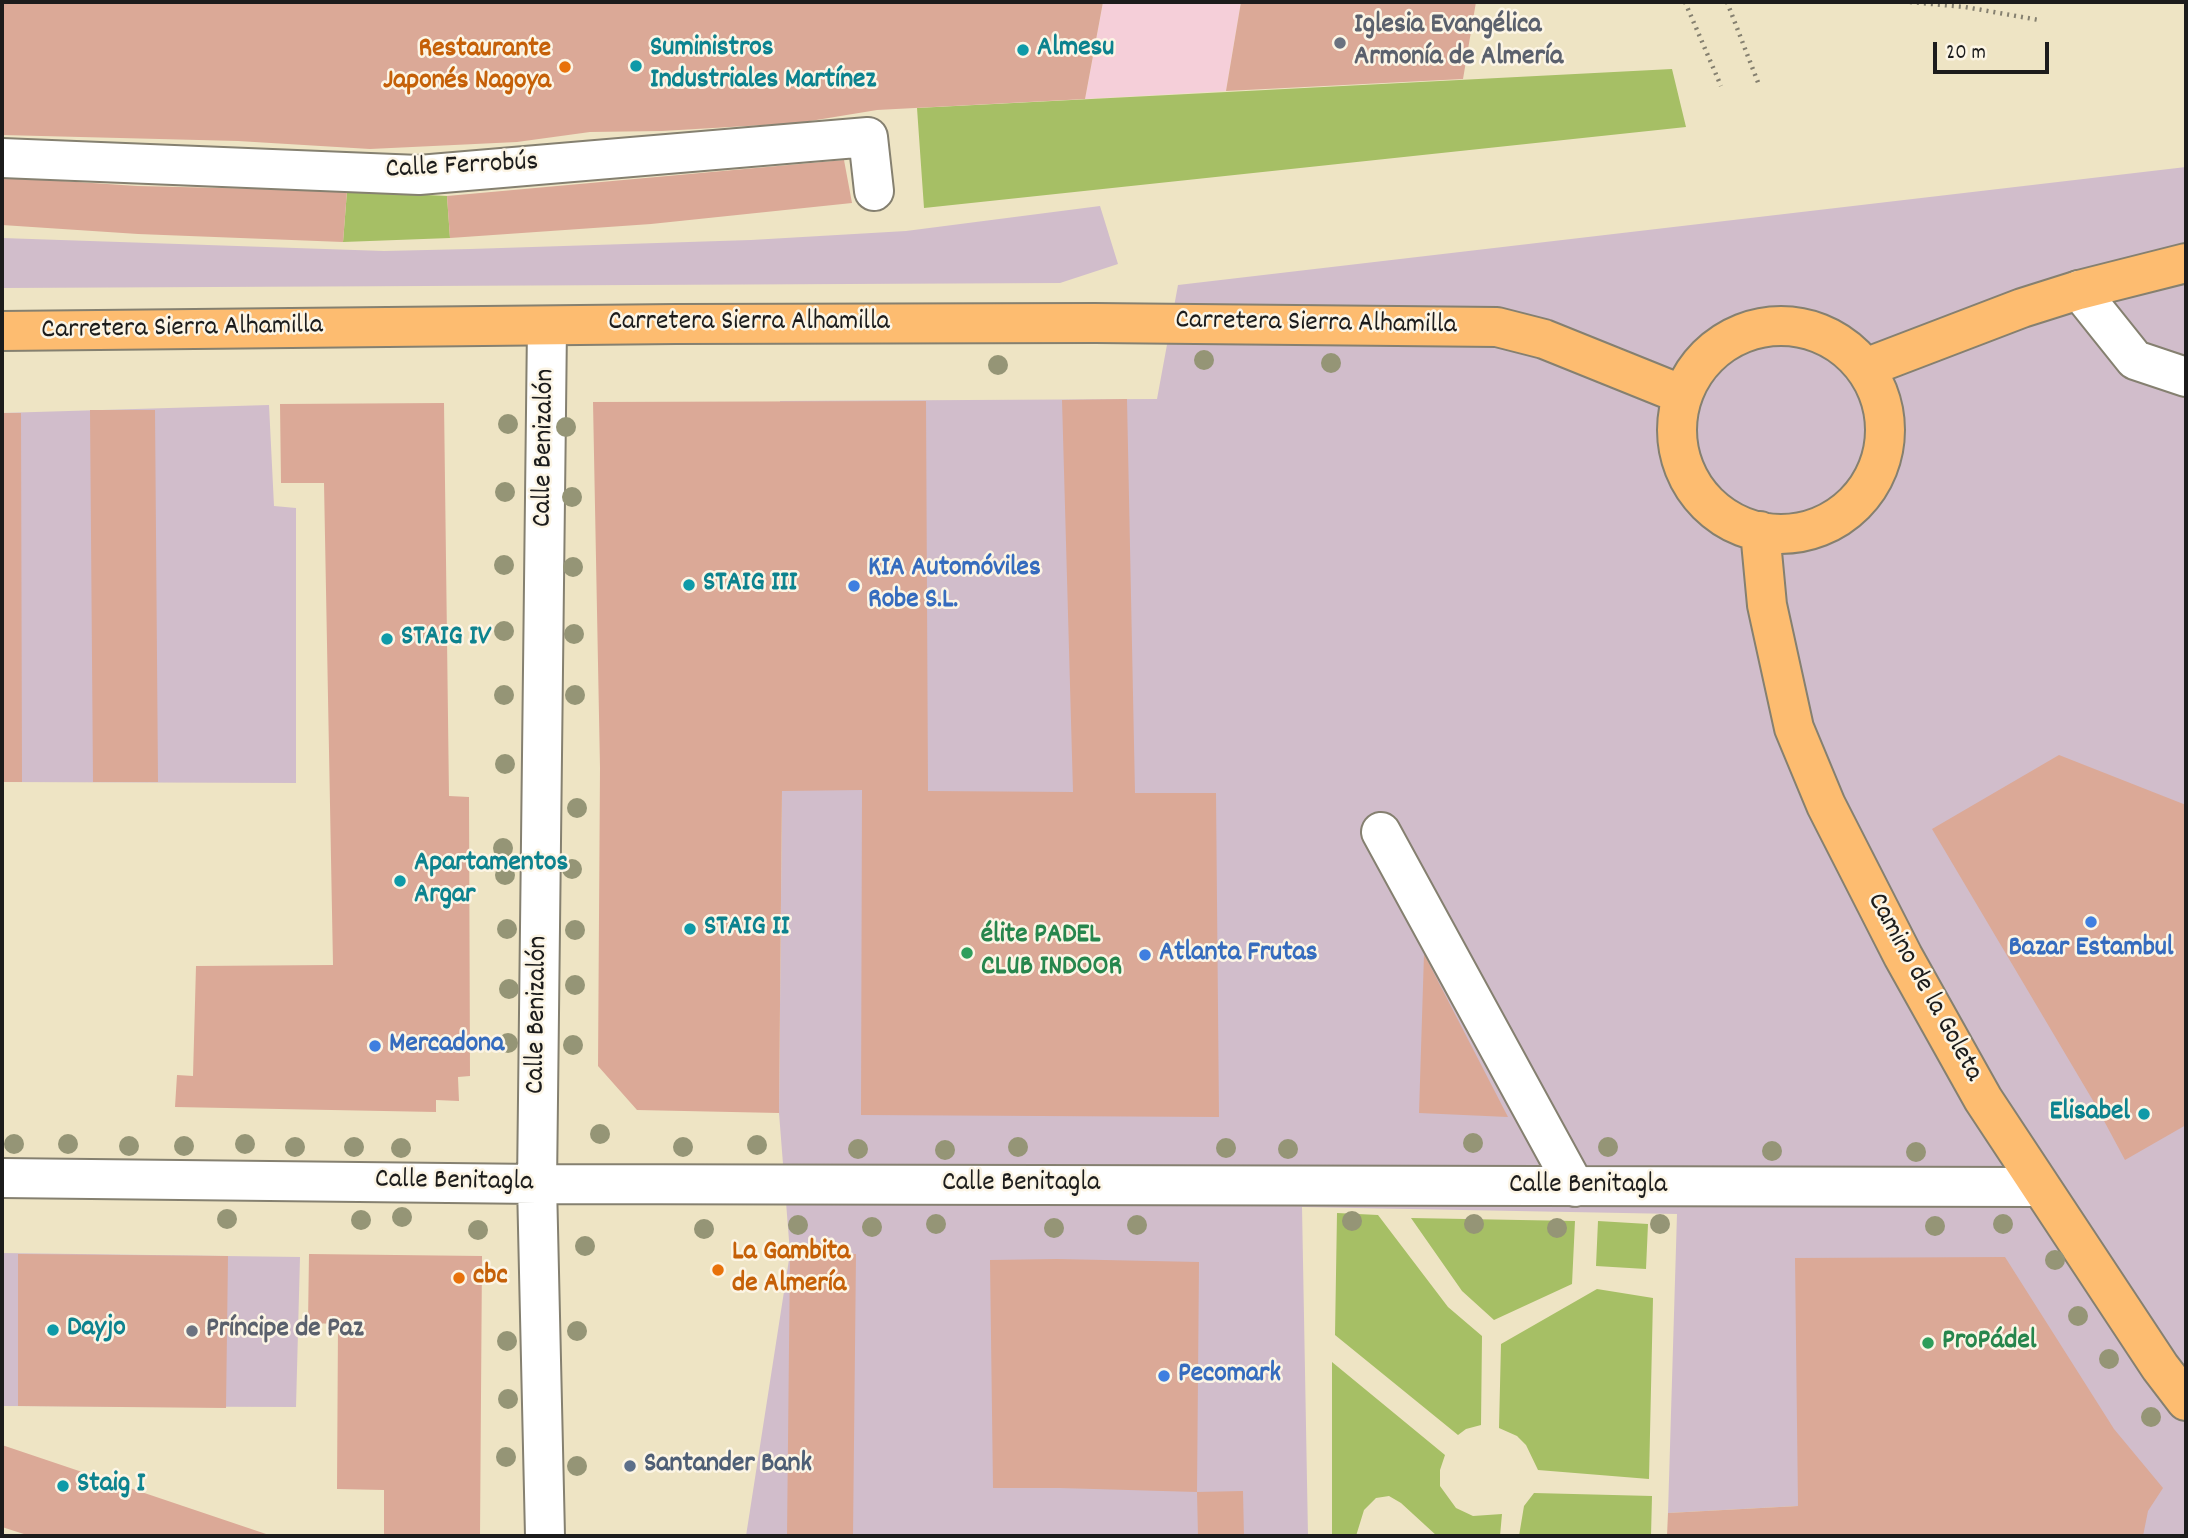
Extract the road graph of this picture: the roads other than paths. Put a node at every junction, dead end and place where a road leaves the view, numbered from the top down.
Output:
1 (2, 158) edge
2 (874, 191) dead end
3 (2186, 263) edge
4 (2079, 290) junction
5 (547, 326) junction
6 (2, 331) edge
7 (1866, 368) junction
8 (2186, 377) edge
9 (1683, 395) junction
10 (1760, 531) junction
11 (1381, 832) dead end
12 (2, 1178) edge
13 (537, 1184) junction
14 (1575, 1187) junction
15 (2040, 1187) junction
16 (2186, 1401) edge
17 (545, 1536) edge

1 - 2 street, Calle Ferrobús
3 - 4 main road
4 - 7 main road
4 - 8 street
5 - 6 main road, Carretera Sierra Alhamilla
5 - 9 main road, Carretera Sierra Alhamilla
5 - 13 street, Calle Benizalón
7 - 9 main road
7 - 10 main road
9 - 10 main road
10 - 15 main road, Camino de la Goleta
11 - 14 street
12 - 13 street, Calle Benitagla
13 - 14 street, Calle Benitagla
13 - 17 street, Calle Benizalón
14 - 15 street, Calle Benitagla
15 - 16 main road, Camino de la Goleta

